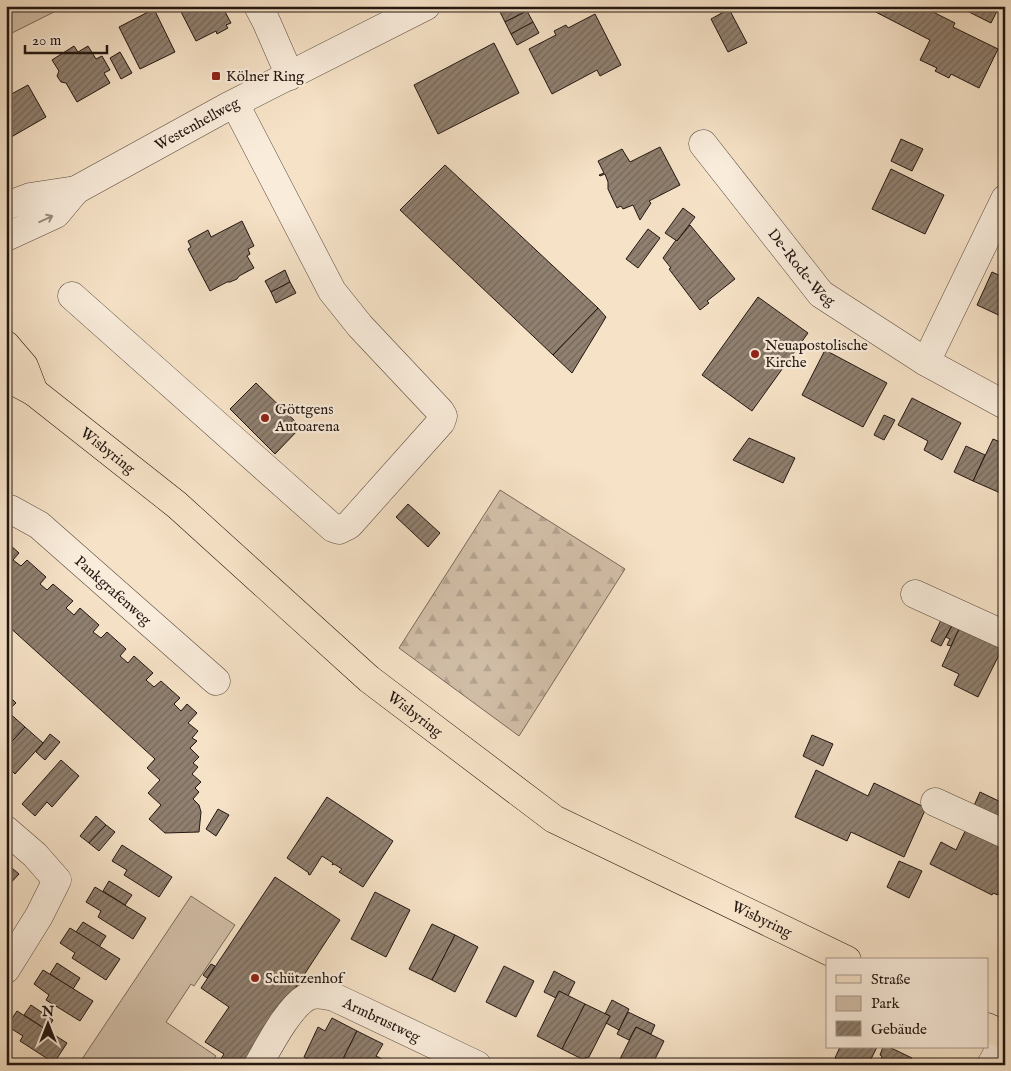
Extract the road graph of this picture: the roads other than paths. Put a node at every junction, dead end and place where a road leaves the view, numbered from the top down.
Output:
1 (258, 6) edge
2 (426, 6) edge
3 (290, 76) junction
4 (235, 104) junction
5 (703, 144) dead end
6 (76, 190) junction
7 (1005, 199) edge
8 (6, 206) edge
9 (6, 237) edge
10 (72, 296) dead end
11 (6, 345) edge
12 (926, 362) junction
13 (6, 377) edge
14 (6, 385) edge
15 (34, 392) junction
16 (1005, 405) edge
17 (6, 509) edge
18 (915, 594) dead end
19 (1005, 635) edge
20 (216, 681) dead end
21 (934, 802) dead end
22 (6, 830) edge
23 (1005, 834) edge
24 (843, 958) edge
25 (6, 969) edge
26 (988, 1027) edge
27 (1005, 1035) edge
28 (1005, 1039) edge
29 (258, 1065) edge
30 (477, 1065) edge
31 (991, 1065) edge

1 - 3 street
2 - 3 street, Westenhellweg
3 - 4 street, Westenhellweg
4 - 6 street, Westenhellweg
4 - 10 street
5 - 12 street, De-Rode-Weg
6 - 8 street, Westenhellweg
9 -> 6 street, Westenhellweg
7 - 12 street
11 - 15 main road
12 - 16 street, De-Rode-Weg
13 - 15 main road, Wisbyring
14 - 15 main road
15 - 24 main road, Wisbyring
17 - 20 street, Pankgrafenweg
18 - 19 street
21 - 23 street
22 - 25 street
26 - 27 main road
28 - 31 street
29 - 30 street, Armbrustweg

